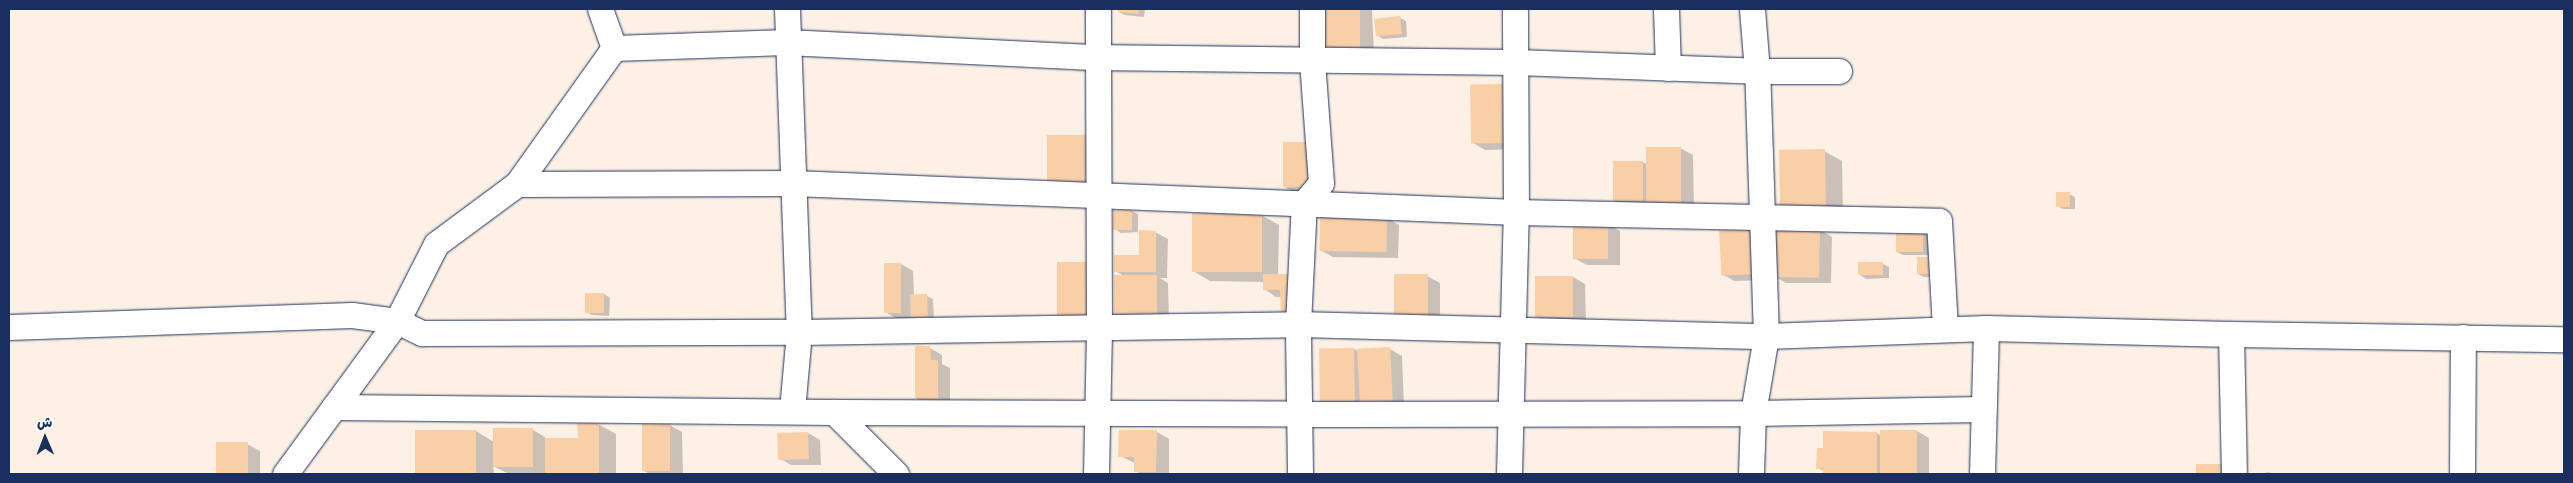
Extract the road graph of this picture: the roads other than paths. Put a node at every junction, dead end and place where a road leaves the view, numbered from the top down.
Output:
1 (600, 9) edge
2 (787, 9) edge
3 (1098, 9) edge
4 (1312, 9) edge
5 (1514, 9) edge
6 (1666, 9) edge
7 (1752, 9) edge
8 (786, 42) junction
9 (614, 48) junction
10 (1097, 57) junction
11 (1312, 60) junction
12 (1516, 62) junction
13 (1668, 68) junction
14 (1758, 71) junction
15 (1839, 71) dead end
16 (793, 183) junction
17 (517, 184) junction
18 (1098, 196) junction
19 (1304, 203) junction
20 (1516, 212) junction
21 (1762, 218) junction
22 (397, 321) junction
23 (1298, 324) junction
24 (9, 327) edge
25 (1099, 327) junction
26 (1945, 328) junction
27 (1986, 328) junction
28 (1513, 329) junction
29 (799, 332) junction
30 (2231, 334) junction
31 (1766, 336) junction
32 (2463, 337) junction
33 (2564, 339) edge
34 (334, 407) junction
35 (1982, 409) junction
36 (792, 411) junction
37 (834, 412) junction
38 (1511, 412) junction
39 (1099, 413) junction
40 (1753, 413) junction
41 (1298, 414) junction
42 (285, 474) edge
43 (896, 474) edge
44 (1096, 474) edge
45 (1300, 474) edge
46 (1509, 474) edge
47 (1751, 474) edge
48 (1982, 474) edge
49 (2234, 474) edge
50 (2462, 474) edge

1 - 9 street
2 - 8 street
3 - 10 street
4 - 11 street
5 - 12 street
6 - 13 street
7 - 14 street
8 - 9 street
8 - 10 street
8 - 16 street
9 - 17 street
10 - 11 street
10 - 18 street
11 - 12 street
11 - 19 street
12 - 13 street
12 - 20 street
13 - 14 street
14 - 15 street
14 - 21 street
16 - 17 street
16 - 18 street
16 - 29 street
17 - 22 street
18 - 19 street
18 - 25 street
19 - 20 street
19 - 23 street
20 - 21 street
20 - 28 street
21 - 26 street
21 - 31 street
22 - 24 street
22 - 29 street
22 - 34 street
23 - 25 street
23 - 28 street
23 - 41 street
25 - 29 street
25 - 39 street
26 - 27 street
26 - 31 street
27 - 30 street
27 - 35 street
28 - 31 street
28 - 38 street
29 - 36 street
30 - 32 street
30 - 49 street
31 - 40 street
32 - 33 street
32 - 50 street
34 - 36 street
34 - 42 street
35 - 40 street
35 - 48 street
36 - 37 street
37 - 39 street
37 - 43 street
38 - 40 street
38 - 41 street
38 - 46 street
39 - 41 street
39 - 44 street
40 - 47 street
41 - 45 street

